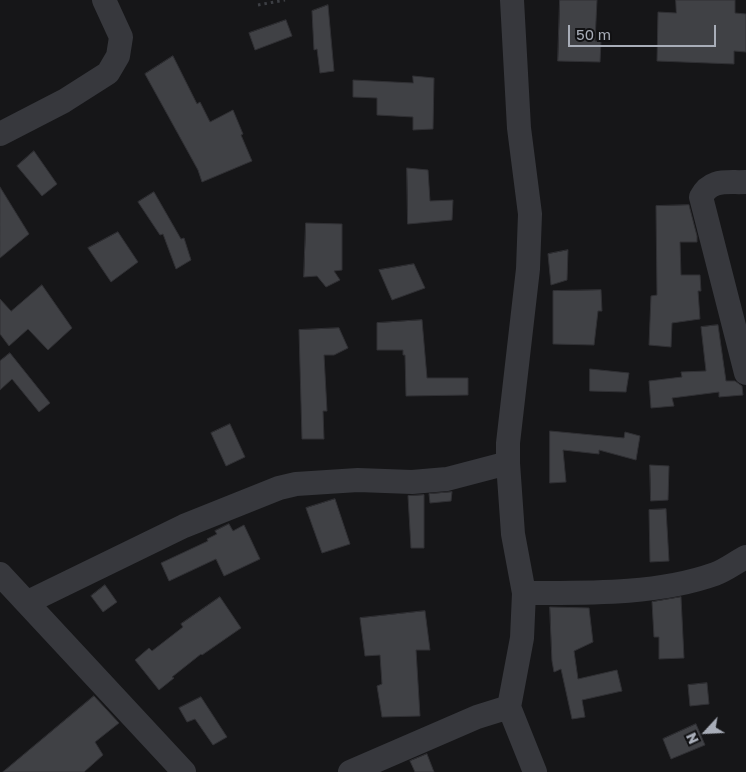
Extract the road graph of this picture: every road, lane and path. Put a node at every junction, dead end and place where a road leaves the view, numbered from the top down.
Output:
1 (104, 0) edge
2 (285, 0) edge
3 (512, 0) edge
4 (258, 5) dead end
5 (0, 134) edge
6 (746, 182) edge
7 (746, 373) edge
8 (508, 463) junction
9 (746, 557) edge
10 (0, 574) edge
11 (524, 593) junction
12 (28, 602) junction
13 (509, 707) junction
14 (184, 772) edge
15 (350, 772) edge
16 (535, 772) edge

1 - 5 street
2 - 4 path
3 - 8 street
6 - 7 street
8 - 11 street
8 - 12 street
9 - 11 street
10 - 12 street
11 - 13 street
12 - 14 street
13 - 15 street
13 - 16 street

